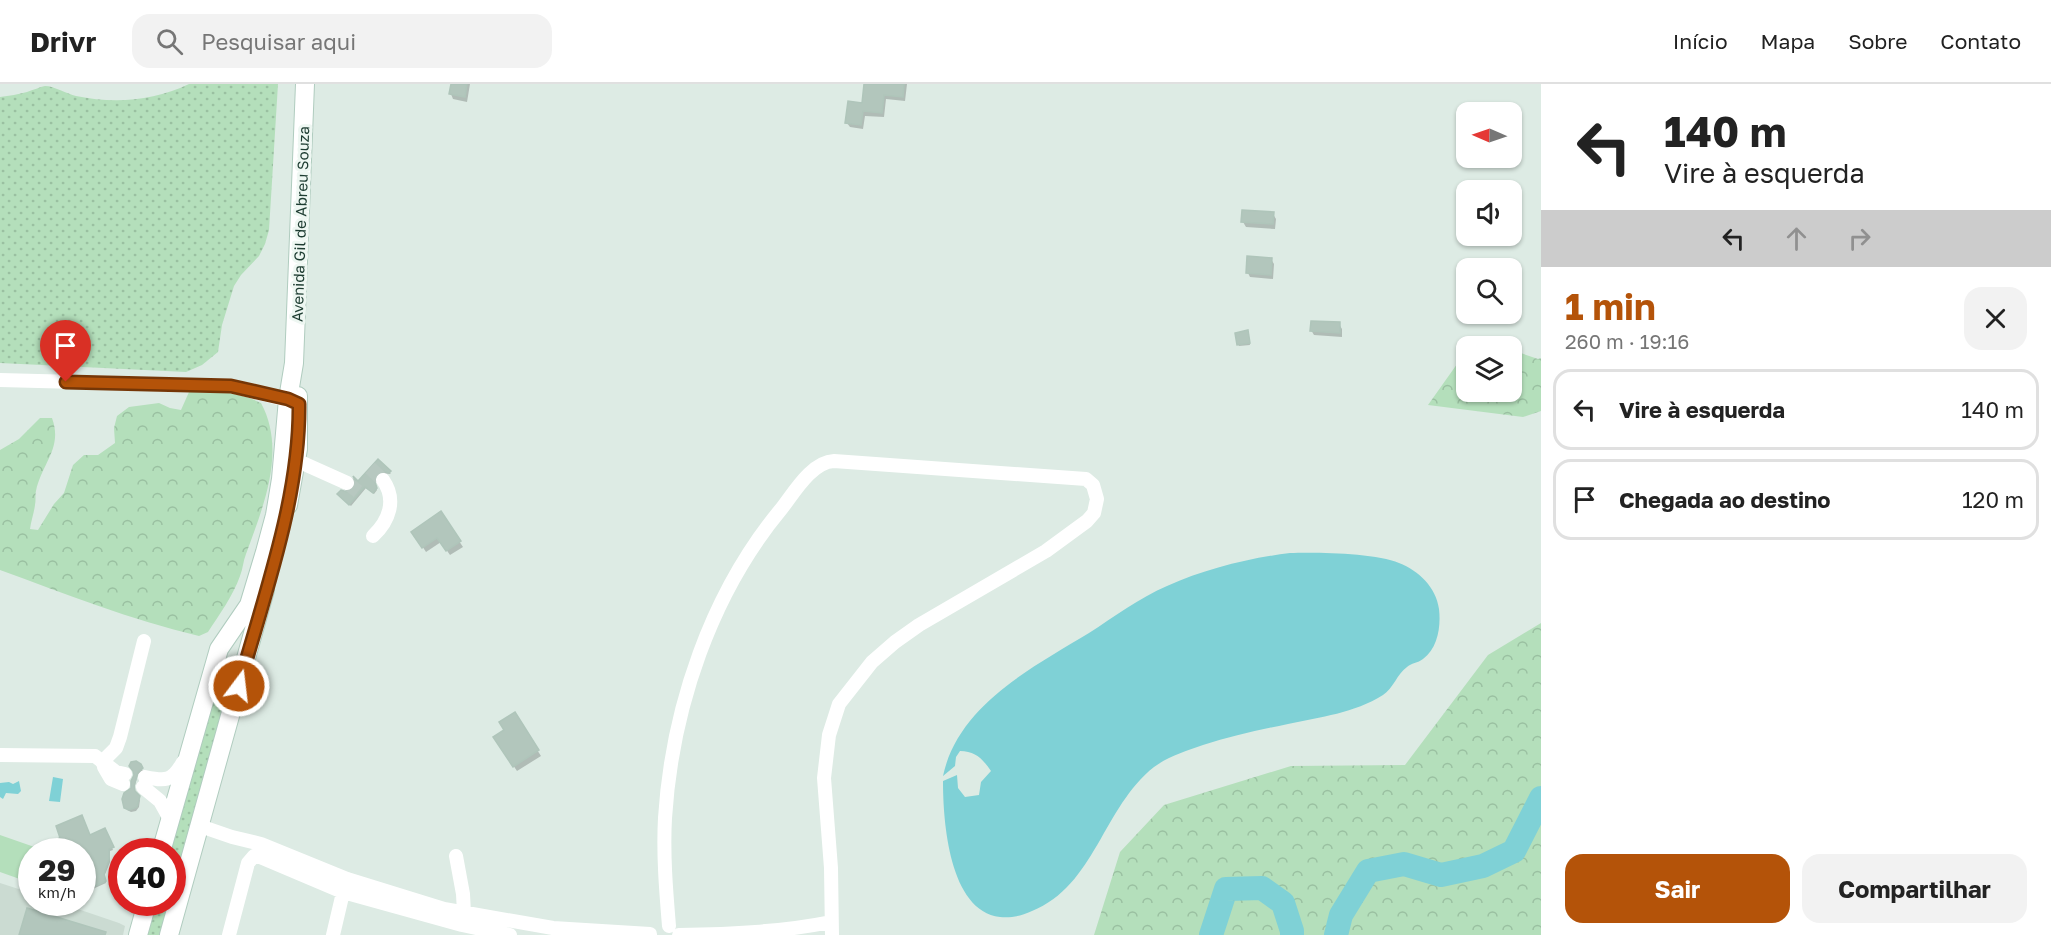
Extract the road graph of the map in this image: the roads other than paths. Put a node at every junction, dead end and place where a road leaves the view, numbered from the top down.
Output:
1 (305, 84) edge
2 (0, 380) edge
3 (294, 401) junction
4 (291, 458) junction
5 (383, 480) tunnel mouth
6 (347, 483) tunnel mouth
7 (373, 536) dead end
8 (144, 641) dead end
9 (213, 668) junction
10 (233, 708) junction
11 (190, 749) junction
12 (0, 755) edge
13 (102, 762) junction
14 (124, 779) dead end
15 (170, 819) junction
16 (200, 826) junction
17 (165, 838) edge
18 (456, 856) dead end
19 (345, 886) junction
20 (464, 913) junction
21 (143, 916) edge
22 (831, 928) edge
23 (503, 931) edge
24 (676, 932) edge
25 (138, 935) edge
26 (169, 935) edge
27 (229, 935) edge
28 (333, 935) edge
29 (650, 935) edge

1 - 3 street, Avenida Gil de Abreu Souza
2 - 3 street
3 - 4 street, Avenida Gil de Abreu Souza
4 - 6 street
4 - 9 street, Avenida Gil de Abreu Souza
4 - 10 street, Avenida Gil de Abreu Souza
5 - 7 street
8 - 13 street
9 - 10 street
9 - 11 street, Avenida Gil de Abreu Souza
10 - 16 street, Avenida Gil de Abreu Souza
11 - 15 street, Avenida Gil de Abreu Souza
11 - 15 street
12 - 13 street
13 - 14 street
15 - 17 street, Avenida Gil de Abreu Souza
16 - 19 street
16 - 26 street, Avenida Gil de Abreu Souza
18 - 20 street
19 - 20 street
19 - 23 street
19 - 27 street
19 - 28 street
20 - 23 street
21 - 25 street
22 - 24 street
22 - 24 street
23 - 29 street
24 - 29 street

